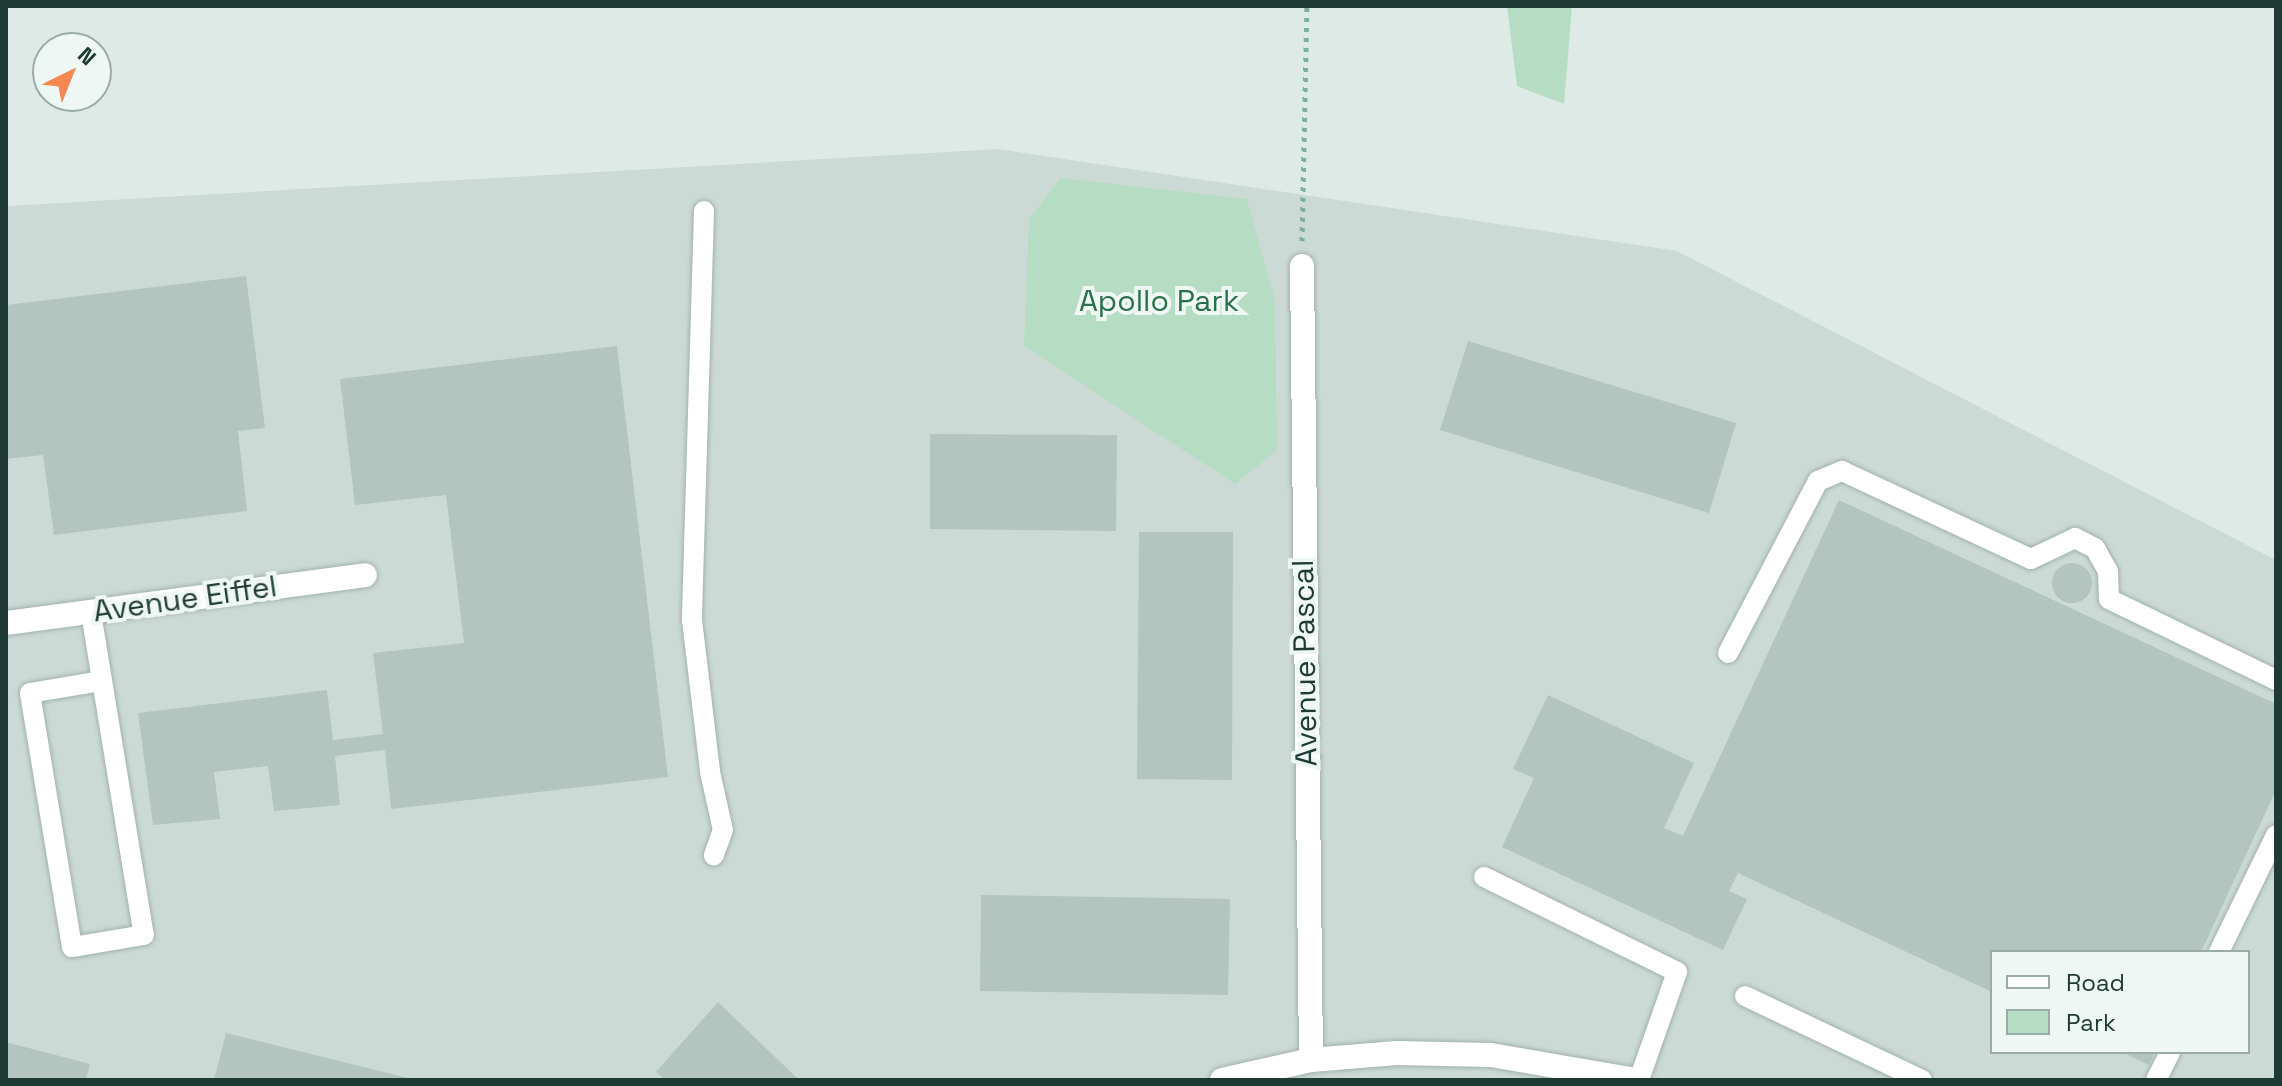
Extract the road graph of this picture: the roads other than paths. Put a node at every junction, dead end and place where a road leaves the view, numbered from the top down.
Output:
1 (704, 211) dead end
2 (1302, 266) road end
3 (365, 575) dead end
4 (91, 613) junction
5 (6, 623) edge
6 (1728, 653) dead end
7 (2276, 680) edge
8 (102, 681) junction
9 (2276, 835) edge
10 (714, 855) dead end
11 (1484, 877) dead end
12 (2220, 950) edge
13 (1745, 996) dead end
14 (2169, 1054) edge
15 (1311, 1060) junction
16 (1222, 1080) edge
17 (1637, 1080) edge
18 (1922, 1080) edge
19 (2156, 1080) edge

1 - 10 lane
2 - 15 street, Avenue Pascal
3 - 4 street, Avenue Eiffel
4 - 5 street, Avenue Eiffel
4 - 8 lane
6 - 7 lane
8 - 8 lane
9 - 12 lane
11 - 17 lane
13 - 18 lane
14 - 19 lane
15 - 16 street
15 - 17 street

